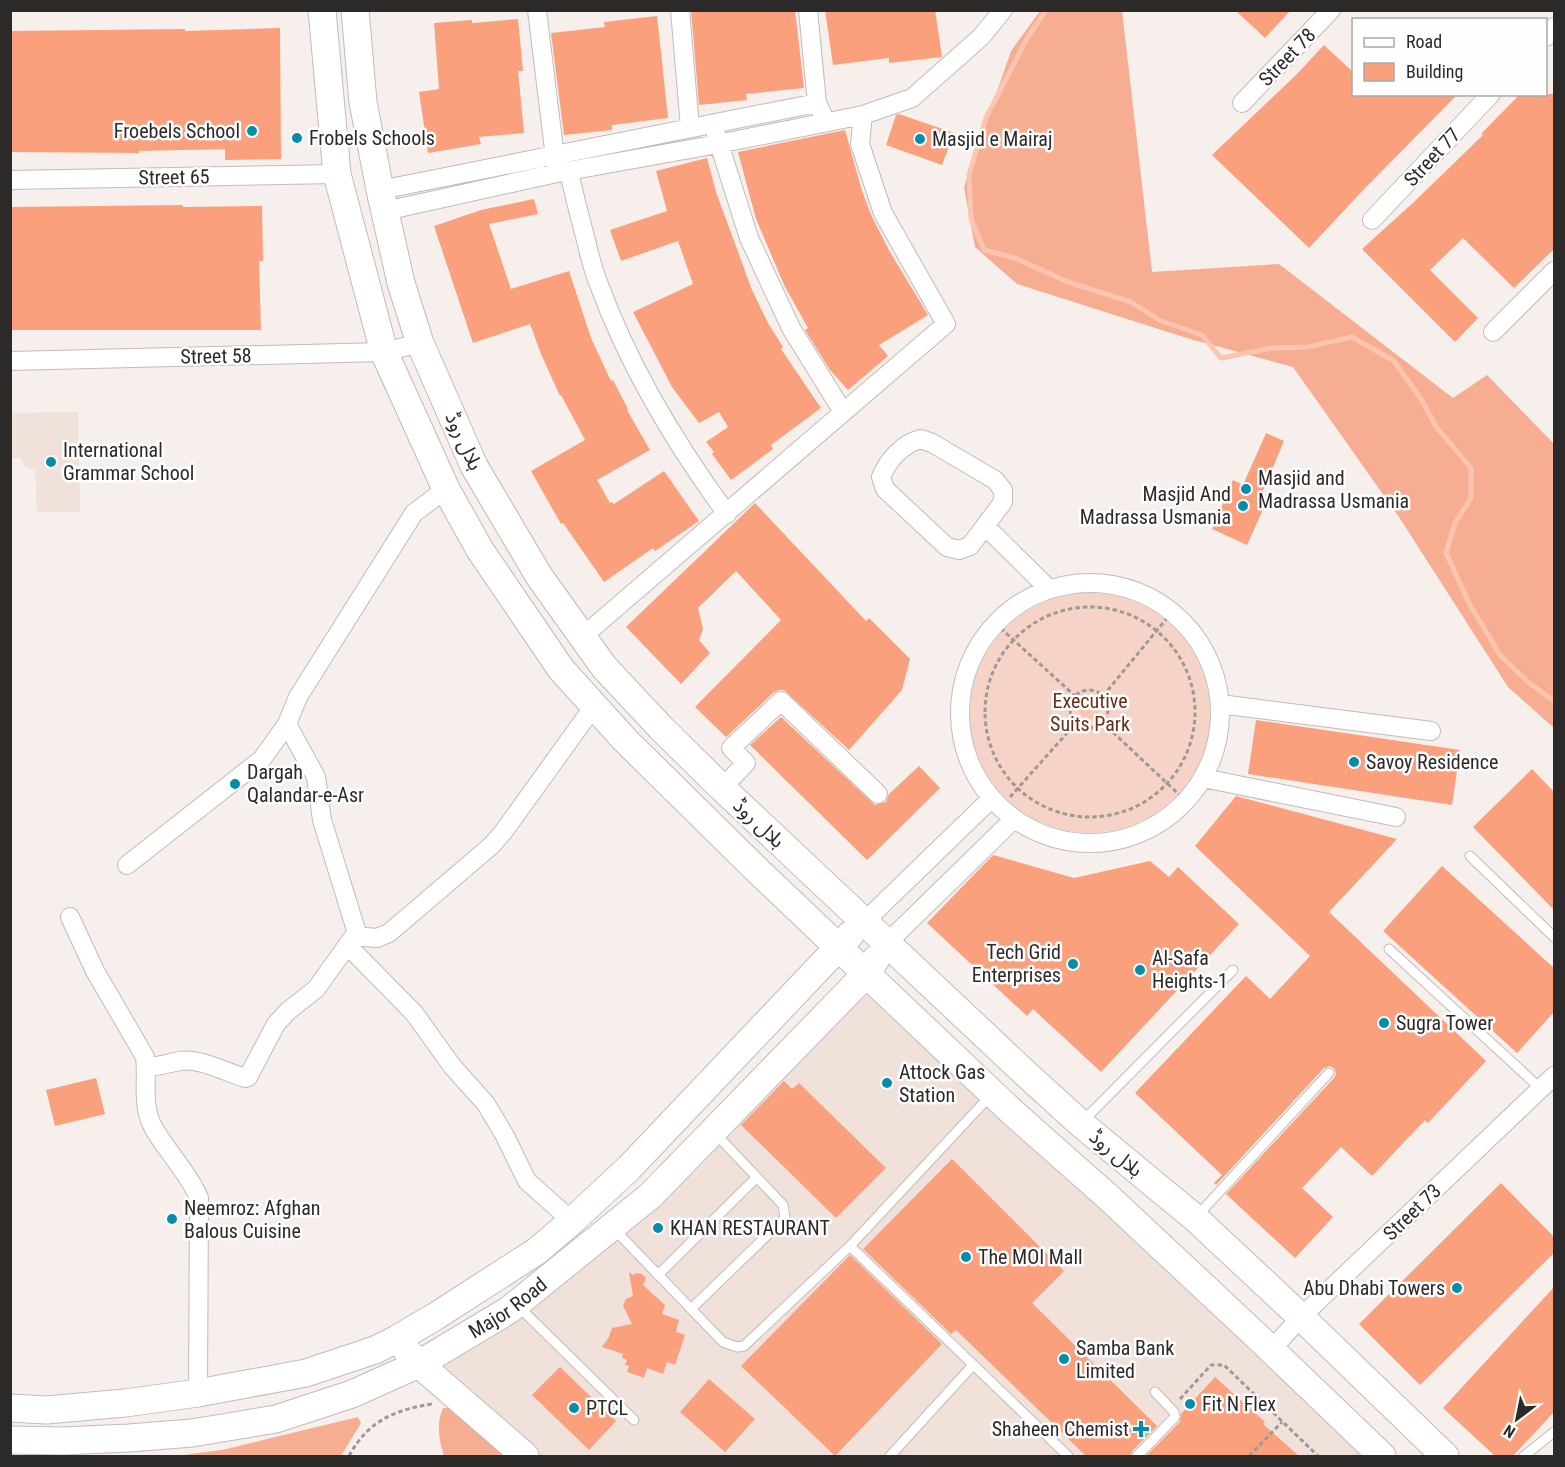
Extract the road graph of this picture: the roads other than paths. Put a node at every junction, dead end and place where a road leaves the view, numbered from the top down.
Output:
1 (322, 10) edge
2 (355, 10) edge
3 (537, 10) edge
4 (680, 10) edge
5 (808, 10) edge
6 (1003, 10) edge
7 (1331, 10) edge
8 (1489, 96) edge
9 (817, 103) junction
10 (1242, 103) dead end
11 (863, 115) junction
12 (713, 123) junction
13 (827, 123) junction
14 (690, 128) junction
15 (718, 144) junction
16 (561, 167) junction
17 (337, 174) junction
18 (10, 180) edge
19 (382, 201) junction
20 (1372, 220) dead end
21 (1554, 271) edge
22 (1493, 332) dead end
23 (420, 343) junction
24 (384, 352) junction
25 (10, 361) edge
26 (843, 412) junction
27 (446, 489) junction
28 (728, 514) junction
29 (986, 526) junction
30 (1049, 589) junction
31 (582, 637) junction
32 (1220, 704) junction
33 (594, 706) junction
34 (287, 724) junction
35 (1431, 731) dead end
36 (1203, 778) junction
37 (722, 788) junction
38 (878, 794) dead end
39 (1002, 808) junction
40 (1396, 818) dead end
41 (1470, 856) dead end
42 (127, 865) dead end
43 (70, 916) dead end
44 (864, 922) junction
45 (1554, 938) edge
46 (351, 941) junction
47 (887, 944) junction
48 (838, 946) junction
49 (1389, 949) dead end
50 (1233, 970) dead end
51 (867, 973) junction
52 (146, 1067) junction
53 (1329, 1073) dead end
54 (1548, 1082) edge
55 (993, 1094) junction
56 (1080, 1124) junction
57 (714, 1131) junction
58 (756, 1178) junction
59 (1195, 1218) junction
60 (572, 1221) junction
61 (612, 1227) junction
62 (850, 1246) junction
63 (658, 1275) junction
64 (517, 1304) junction
65 (691, 1309) junction
66 (1301, 1317) junction
67 (397, 1339) junction
68 (1271, 1350) junction
69 (419, 1364) junction
70 (973, 1365) junction
71 (1155, 1392) dead end
72 (198, 1393) junction
73 (10, 1408) edge
74 (46, 1410) junction
75 (634, 1420) dead end
76 (1554, 1432) edge
77 (10, 1440) edge
78 (48, 1440) junction
79 (525, 1456) edge
80 (890, 1456) edge
81 (1068, 1456) edge
82 (1137, 1456) edge
83 (1382, 1456) edge
84 (1445, 1456) edge
85 (1524, 1456) edge

1 - 17 street, ہلال روڈ
2 - 19 street, ہلال روڈ
3 - 16 street
4 - 14 street
5 - 9 street
6 - 11 street
7 - 10 street, Street 78
8 - 20 street, Street 77
9 - 12 street
9 - 13 street
11 - 13 street
11 - 26 street
12 - 14 street
12 - 15 street
13 - 15 street
14 - 16 street
15 - 16 street
15 - 26 street
16 - 19 street
16 - 28 street
17 - 18 street, Street 65
17 - 24 street, ہلال روڈ
19 - 23 street, ہلال روڈ
21 - 22 street
23 - 24 street, Street 58
23 - 31 street, ہلال روڈ
24 - 25 street, Street 58
24 - 27 street, ہلال روڈ
26 - 28 street
27 - 33 street, ہلال روڈ
27 - 34 street
28 - 31 street
29 - 29 street
29 - 30 street
30 - 32 street
30 - 39 street
31 - 37 street, ہلال روڈ
32 - 35 street
32 - 36 street
33 - 46 street
33 - 48 street, ہلال روڈ
34 - 42 street
34 - 46 street
36 - 39 street
36 - 40 street
37 - 38 street
37 - 44 street, ہلال روڈ
39 - 44 street
39 - 47 street
41 - 45 lane
43 - 52 street
44 - 47 street, ہلال روڈ
44 - 48 street, Major Road
46 - 52 street
46 - 60 street
47 - 51 street, Major Road
47 - 56 street, ہلال روڈ
48 - 51 street, ہلال روڈ
48 - 60 street, Major Road
49 - 54 lane
50 - 56 lane
51 - 55 street, ہلال روڈ
51 - 57 street, Major Road
52 - 72 street
53 - 59 lane
54 - 66 street, Street 73
55 - 62 lane
55 - 68 street, ہلال روڈ
56 - 59 street, ہلال روڈ
57 - 58 lane
57 - 61 street, Major Road
58 - 63 lane
58 - 65 lane
59 - 66 street, ہلال روڈ
60 - 67 street, Major Road
61 - 63 lane
61 - 64 street, Major Road
62 - 65 lane
62 - 70 lane
63 - 65 lane
64 - 69 street, Major Road
64 - 75 lane
66 - 68 street, Street 73
66 - 84 street, ہلال روڈ
67 - 69 street
67 - 72 street, Major Road
68 - 83 street, ہلال روڈ
69 - 78 street, Major Road
69 - 79 street
70 - 80 lane
70 - 81 lane
71 - 82 lane
72 - 74 street, Major Road
73 - 74 street, Major Road
74 - 78 street
76 - 85 lane
77 - 78 street, Major Road

